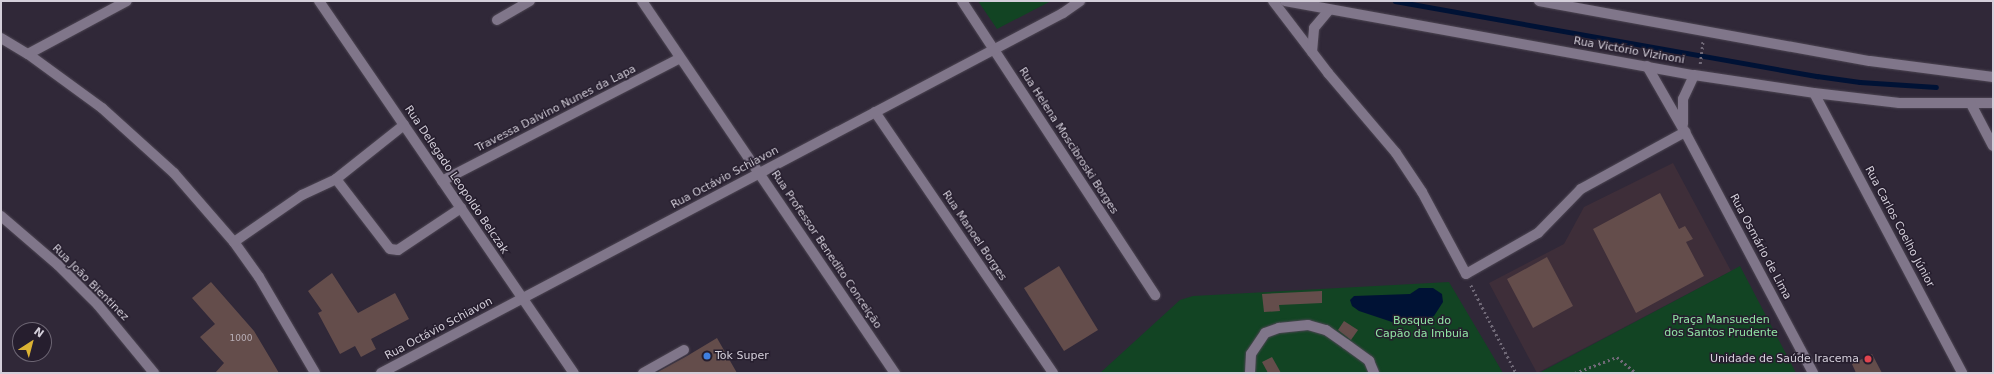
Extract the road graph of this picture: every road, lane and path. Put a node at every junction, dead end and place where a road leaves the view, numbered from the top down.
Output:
1 (127, 1) edge
2 (319, 1) edge
3 (530, 1) edge
4 (642, 1) edge
5 (962, 1) edge
6 (1080, 1) edge
7 (1273, 1) edge
8 (1285, 1) edge
9 (1539, 1) edge
10 (1552, 2) edge
11 (1329, 10) junction
12 (497, 20) dead end
13 (1, 38) edge
14 (1703, 39) dead end
15 (994, 49) junction
16 (1312, 52) junction
17 (28, 54) junction
18 (680, 58) junction
19 (1647, 66) junction
20 (1697, 71) junction
21 (1993, 77) edge
22 (1814, 93) junction
23 (1993, 103) edge
24 (1971, 104) junction
25 (875, 112) junction
26 (404, 126) junction
27 (1685, 132) junction
28 (1993, 146) edge
29 (759, 173) junction
30 (336, 179) junction
31 (442, 181) junction
32 (461, 208) junction
33 (1, 216) edge
34 (234, 242) junction
35 (1466, 274) junction
36 (1155, 295) dead end
37 (522, 298) junction
38 (684, 350) dead end
39 (154, 373) edge
40 (315, 373) edge
41 (381, 373) edge
42 (574, 373) edge
43 (643, 373) edge
44 (895, 373) edge
45 (1053, 373) edge
46 (1250, 373) edge
47 (1374, 373) edge
48 (1516, 373) edge
49 (1575, 373) edge
50 (1636, 373) edge
51 (1813, 373) edge
52 (1962, 373) edge

1 - 17 street
2 - 26 street, Rua Delegado Leopoldo Belczak
3 - 12 street
4 - 18 street, Rua Professor Benedito Conceição
5 - 15 street, Rua Helena Moscibroski Borges
6 - 15 street, Rua Octávio Schiavon
7 - 16 street
8 - 11 street, Rua Victório Vizinoni
9 - 10 street
10 - 21 street
11 - 16 street
11 - 19 street, Rua Victório Vizinoni
13 - 17 street
14 - 20 path
15 - 25 street, Rua Octávio Schiavon
15 - 36 street, Rua Helena Moscibroski Borges
16 - 35 street
17 - 34 street
18 - 29 street, Rua Professor Benedito Conceição
18 - 31 street, Travessa Dalvino Nunes da Lapa
19 - 20 street, Rua Victório Vizinoni
19 - 27 street, Rua Osmário de Lima
20 - 22 street, Rua Victório Vizinoni
20 - 27 street, Rua Osmário de Lima
22 - 24 street, Rua Victório Vizinoni
22 - 52 street, Rua Carlos Coelho Júnior
23 - 24 street, Rua Victório Vizinoni
24 - 28 street
25 - 29 street, Rua Octávio Schiavon
25 - 45 street, Rua Manoel Borges
26 - 30 street
26 - 31 street, Rua Delegado Leopoldo Belczak
27 - 35 street
27 - 51 street, Rua Osmário de Lima
29 - 37 street, Rua Octávio Schiavon
29 - 44 street, Rua Professor Benedito Conceição
30 - 32 street
30 - 34 street
31 - 32 street, Rua Delegado Leopoldo Belczak
32 - 37 street, Rua Delegado Leopoldo Belczak
33 - 39 street, Rua João Bientinez
34 - 40 street
35 - 48 path
37 - 41 street, Rua Octávio Schiavon
37 - 42 street, Rua Delegado Leopoldo Belczak
38 - 43 street
46 - 47 street
49 - 50 path

